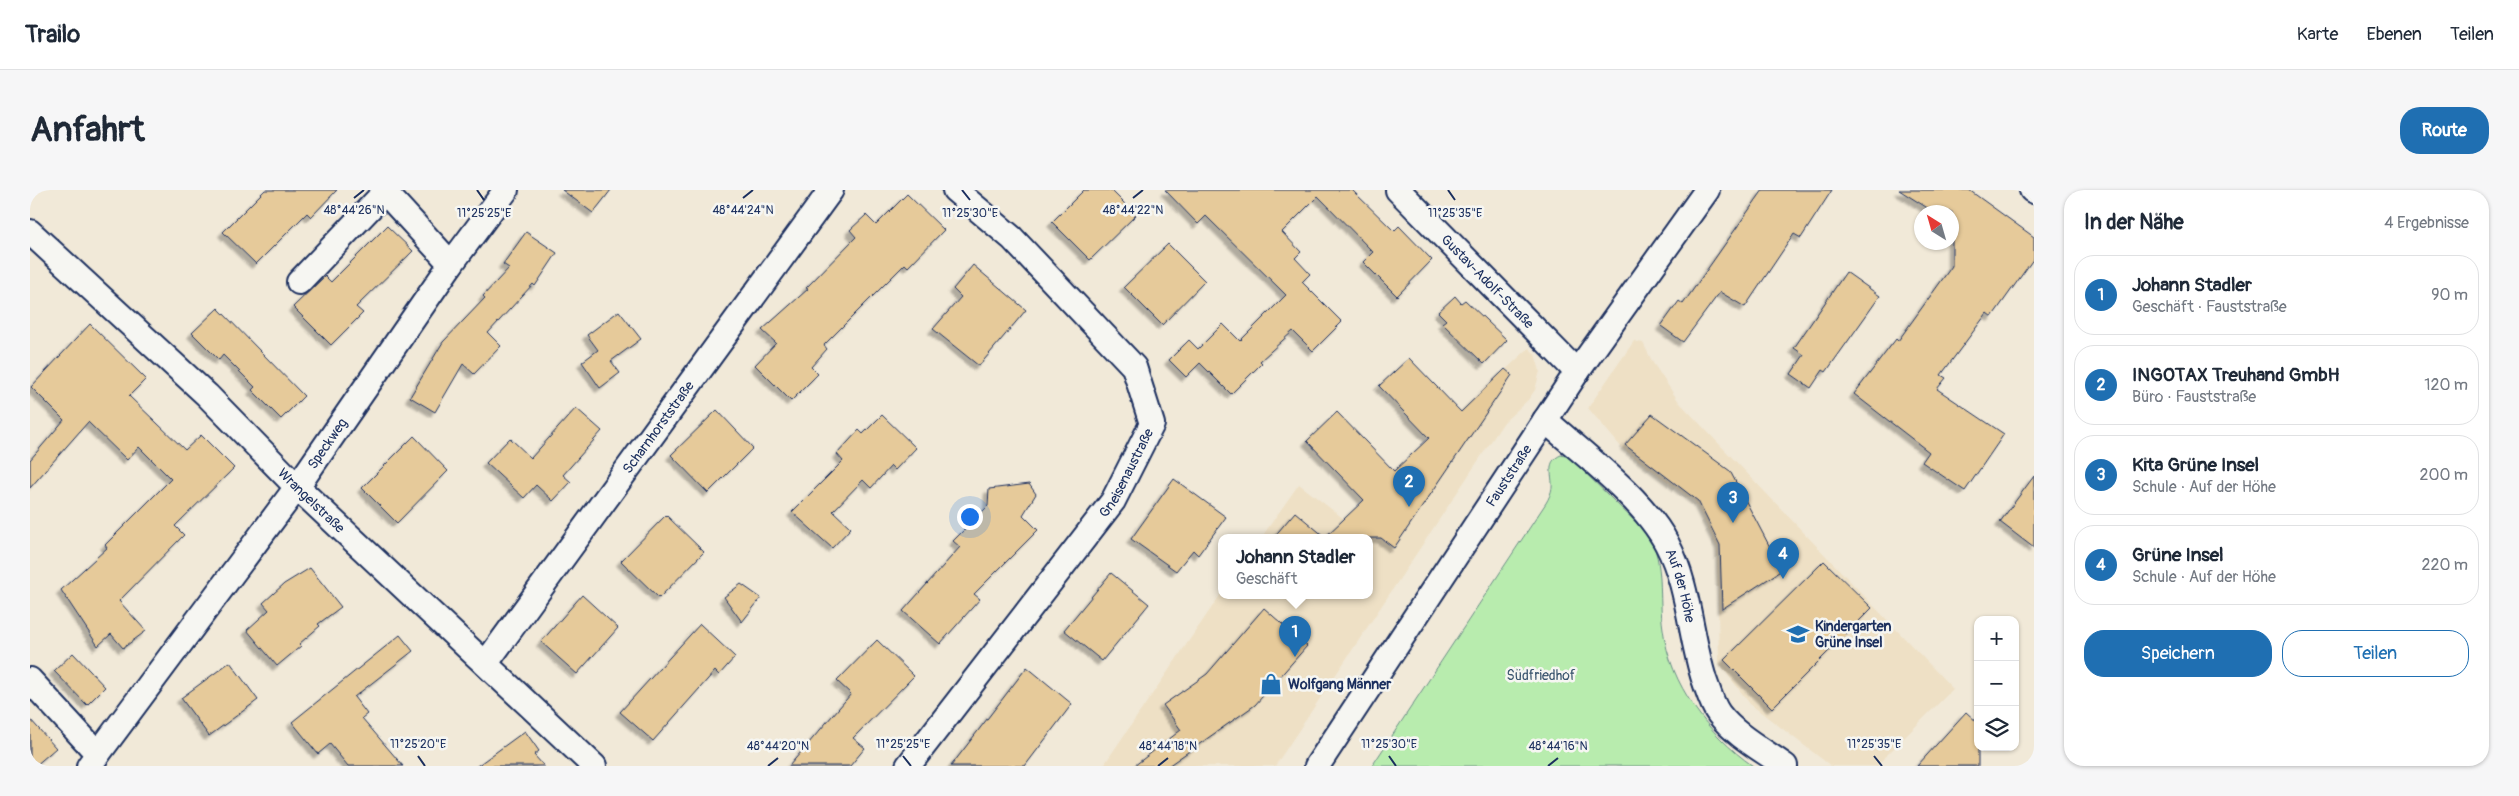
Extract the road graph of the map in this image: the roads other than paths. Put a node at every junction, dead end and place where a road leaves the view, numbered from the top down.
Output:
1 (506, 190) edge
2 (830, 190) edge
3 (955, 190) edge
4 (1398, 190) edge
5 (1707, 190) edge
6 (385, 191) edge
7 (30, 232) edge
8 (451, 264) junction
9 (299, 282) dead end
10 (1577, 372) junction
11 (1545, 420) junction
12 (297, 488) junction
13 (486, 663) junction
14 (30, 680) edge
15 (94, 760) edge
16 (594, 766) edge
17 (908, 766) edge
18 (1317, 766) edge
19 (1785, 766) edge

1 - 8 street, Speckweg
2 - 13 street, Scharnhorststraße
3 - 17 street, Gneisenaustraße
4 - 10 street, Gustav-Adolf-Straße
5 - 10 street, Fauststraße
6 - 8 street
6 - 9 street
7 - 12 street, Wrangelstraße
8 - 12 street, Speckweg
10 - 11 street, Fauststraße
11 - 18 street, Fauststraße
11 - 19 street, Auf der Höhe
12 - 13 street, Wrangelstraße
12 - 15 street, Speckweg
13 - 16 street, Wrangelstraße
14 - 15 street

